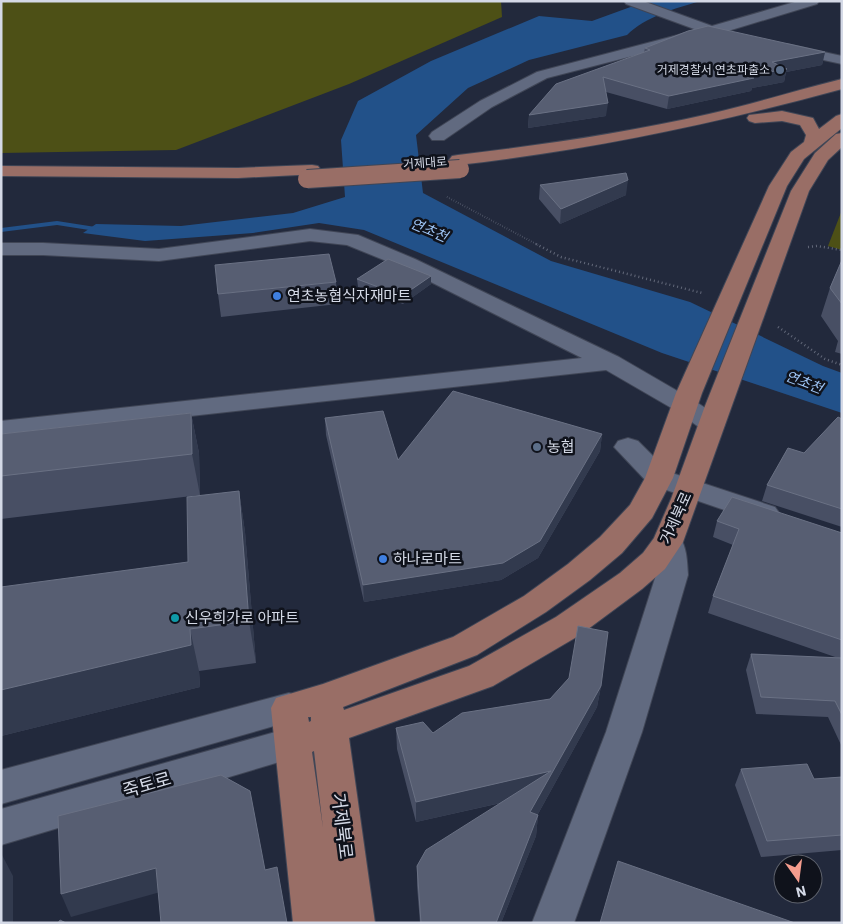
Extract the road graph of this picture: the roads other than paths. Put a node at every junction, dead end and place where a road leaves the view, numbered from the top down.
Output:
1 (814, 1) edge
2 (630, 2) edge
3 (712, 30) junction
4 (740, 37) edge
5 (778, 46) edge
6 (842, 60) edge
7 (842, 84) edge
8 (842, 95) edge
9 (842, 118) edge
10 (748, 119) junction
11 (438, 136) dead end
12 (842, 138) edge
13 (812, 143) junction
14 (459, 165) junction
15 (1, 171) edge
16 (310, 175) junction
17 (1, 178) edge
18 (1, 249) edge
19 (610, 362) junction
20 (687, 399) junction
21 (715, 415) junction
22 (1, 429) edge
23 (628, 447) dead end
24 (659, 478) junction
25 (690, 488) junction
26 (788, 522) edge
27 (668, 542) junction
28 (328, 714) junction
29 (291, 725) junction
30 (1, 788) edge
31 (1, 826) edge
32 (314, 923) edge
33 (354, 923) edge
34 (553, 923) edge

1 - 3 street
2 - 3 street
3 - 4 street
3 - 11 street
5 - 6 street
7 - 14 main road, 거제대로
8 - 10 main road, 거제대로
9 - 13 main road, 거제북로
10 - 13 main road
10 - 14 main road, 거제대로
12 - 21 main road, 거제북로
13 - 20 main road, 거제북로
14 - 16 main road, 거제대로, bridge
15 - 16 main road, 거제대로
16 - 17 main road, 거제대로
18 - 19 street
19 - 20 street
19 - 22 street
20 - 21 street
20 - 24 main road, 거제북로
21 - 25 main road, 거제북로
23 - 24 street
24 - 25 street
24 - 28 main road, 거제북로
25 - 26 street
25 - 27 main road, 거제북로
27 - 28 main road, 거제북로
27 - 34 street
28 - 29 main road, 거제북로
28 - 33 main road, 거제북로
29 - 30 street
29 - 31 street, 죽토로
29 - 32 main road

